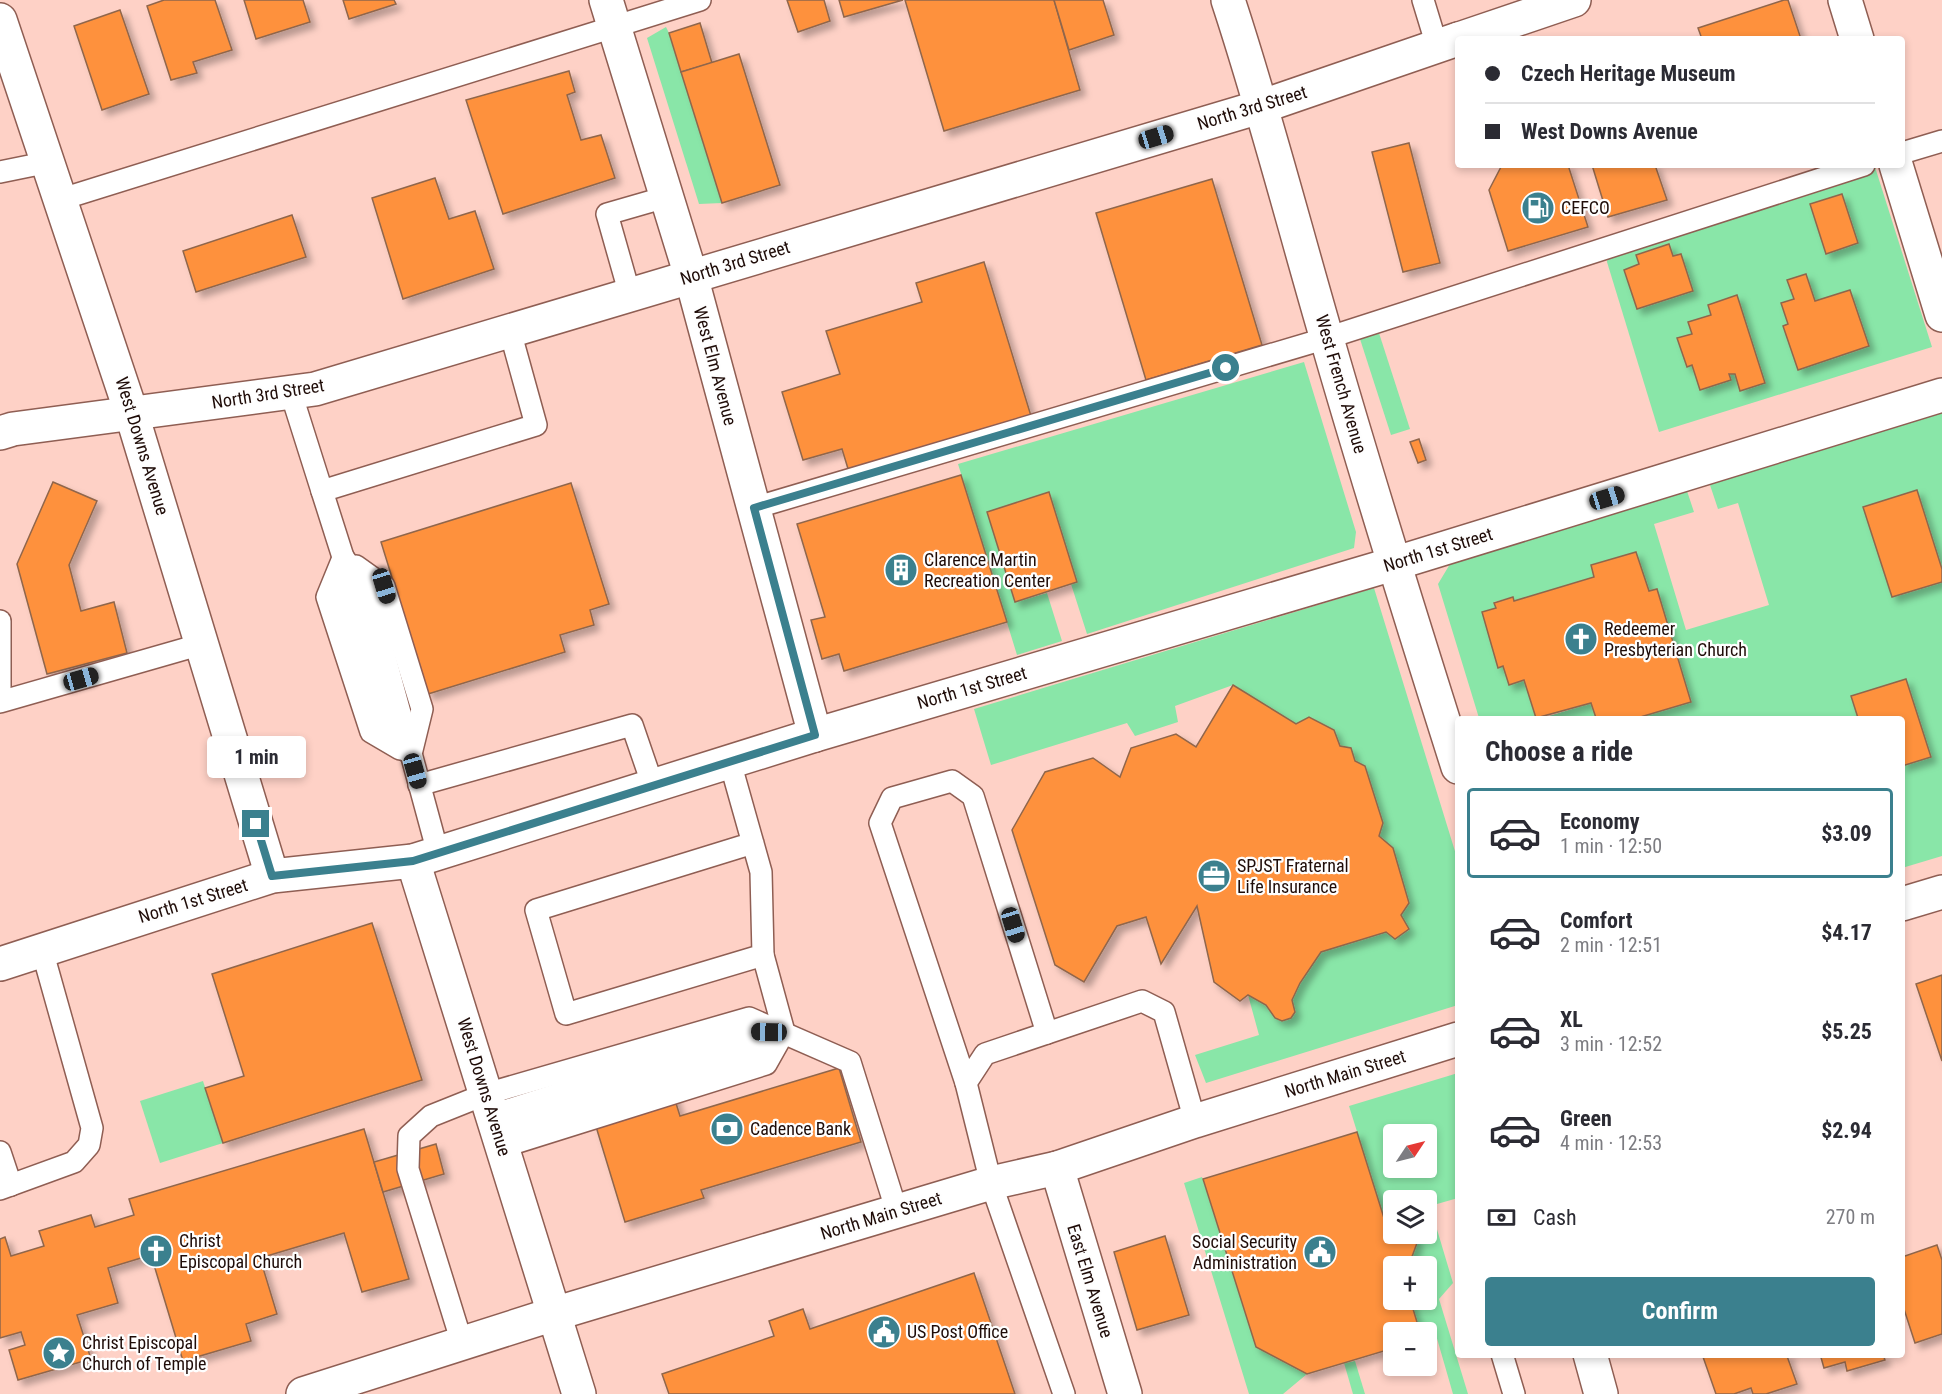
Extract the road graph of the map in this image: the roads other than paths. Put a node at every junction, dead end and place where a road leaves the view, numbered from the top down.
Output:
1 (700, 0) edge
2 (1228, 0) edge
3 (1423, 0) edge
4 (1574, 0) edge
5 (1845, 0) edge
6 (610, 13) edge
7 (0, 20) edge
8 (1469, 36) edge
9 (1856, 36) edge
10 (1451, 42) edge
11 (1263, 106) junction
12 (1942, 141) edge
13 (1905, 152) edge
14 (49, 162) junction
15 (1855, 168) edge
16 (1897, 168) edge
17 (0, 172) edge
18 (666, 197) junction
19 (62, 199) junction
20 (691, 276) junction
21 (630, 295) junction
22 (1942, 315) edge
23 (510, 331) junction
24 (1327, 338) junction
25 (291, 393) junction
26 (1942, 395) edge
27 (132, 415) junction
28 (0, 433) edge
29 (322, 491) junction
30 (754, 508) junction
31 (343, 558) junction
32 (1393, 564) junction
33 (0, 621) edge
34 (202, 644) junction
35 (0, 701) edge
36 (815, 735) junction
37 (411, 756) junction
38 (1455, 759) edge
39 (730, 762) junction
40 (419, 785) junction
41 (652, 786) junction
42 (753, 843) junction
43 (426, 857) junction
44 (272, 876) junction
45 (1942, 892) edge
46 (1905, 903) edge
47 (42, 950) junction
48 (763, 955) junction
49 (0, 964) edge
50 (784, 1032) junction
51 (1047, 1033) junction
52 (1455, 1040) edge
53 (966, 1083) junction
54 (1194, 1121) junction
55 (494, 1122) junction
56 (0, 1152) edge
57 (1057, 1168) junction
58 (991, 1184) junction
59 (5, 1187) edge
60 (897, 1212) junction
61 (554, 1314) junction
62 (462, 1343) junction
63 (1503, 1358) edge
64 (1591, 1358) edge
65 (303, 1394) edge
66 (579, 1394) edge
67 (1064, 1394) edge
68 (1125, 1394) edge
69 (1514, 1394) edge
70 (1601, 1394) edge

1 - 6 lane
2 - 11 street, West French Avenue
3 - 10 lane
4 - 8 street, North 3rd Street
5 - 9 street
6 - 18 street, West Elm Avenue
6 - 19 lane
7 - 14 street, West Downs Avenue
10 - 11 street, North 3rd Street
11 - 20 street, North 3rd Street
11 - 24 street, West French Avenue
12 - 13 lane
14 - 17 lane
14 - 19 street, West Downs Avenue
15 - 24 lane
16 - 22 street
18 - 20 street, West Elm Avenue
18 - 21 lane
19 - 27 street, West Downs Avenue
20 - 21 street, North 3rd Street
20 - 30 street, West Elm Avenue
21 - 23 street, North 3rd Street
23 - 25 street, North 3rd Street
23 - 29 lane
24 - 30 lane
24 - 32 street, West French Avenue
25 - 27 street, North 3rd Street
25 - 29 lane
26 - 32 street, North 1st Street
27 - 28 street, North 3rd Street
27 - 34 street, West Downs Avenue
29 - 31 lane
30 - 36 street, West Elm Avenue
31 - 37 lane
31 - 37 lane
32 - 36 street, North 1st Street
32 - 38 street, West French Avenue
33 - 35 lane
34 - 35 lane
34 - 44 street, West Downs Avenue
36 - 39 street, North 1st Street
37 - 40 lane
39 - 41 street, North 1st Street
39 - 42 lane
40 - 41 lane
40 - 43 lane
41 - 43 street, North 1st Street
42 - 48 lane
42 - 48 lane
43 - 44 street, North 1st Street
43 - 55 street, West Downs Avenue
44 - 47 street, North 1st Street
45 - 46 street
47 - 49 street, North 1st Street
47 - 59 lane
48 - 50 lane
50 - 55 lane
50 - 55 lane
50 - 60 lane
51 - 53 lane
51 - 53 lane
51 - 54 lane
52 - 54 street, North Main Street
53 - 58 lane
54 - 57 street, North Main Street
55 - 61 street, West Downs Avenue
55 - 62 lane
56 - 59 lane
57 - 58 street, North Main Street
57 - 68 street, East Elm Avenue
58 - 60 street, North Main Street
58 - 67 lane
60 - 61 street, North Main Street
61 - 62 street, North Main Street
61 - 66 street, West Downs Avenue
62 - 65 street, North Main Street
63 - 69 lane
64 - 70 street

